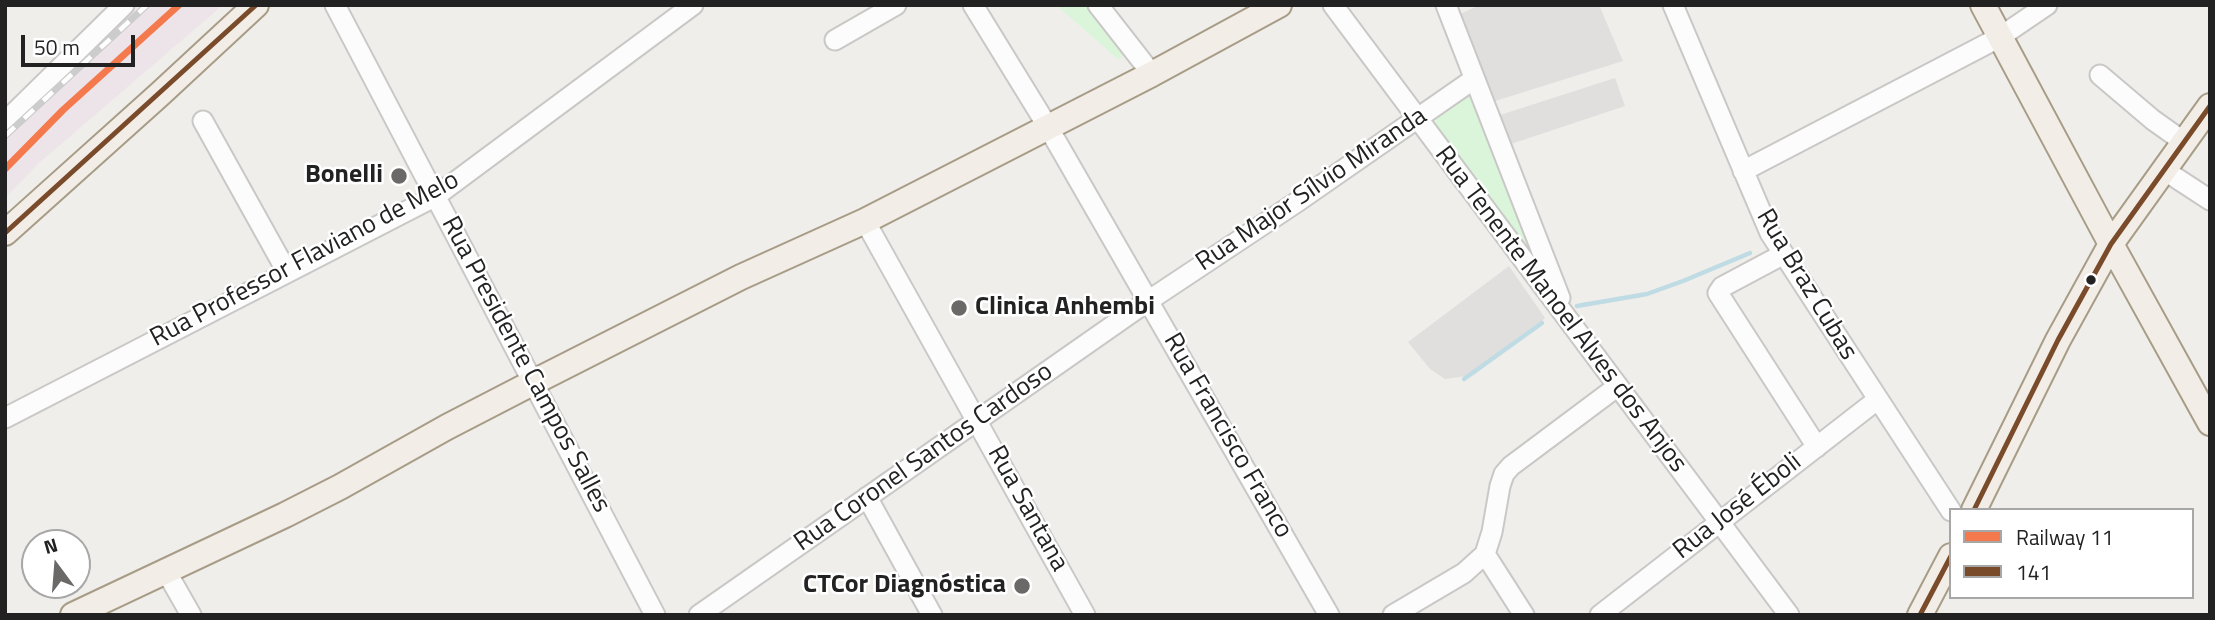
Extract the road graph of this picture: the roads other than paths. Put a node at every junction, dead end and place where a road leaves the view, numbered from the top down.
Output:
1 (256, 5) edge
2 (335, 5) edge
3 (896, 5) edge
4 (973, 5) edge
5 (1098, 5) edge
6 (1279, 5) edge
7 (1333, 5) edge
8 (1446, 5) edge
9 (1673, 5) edge
10 (1983, 5) edge
11 (2047, 5) edge
12 (688, 6) edge
13 (119, 9) edge
14 (2000, 37) junction
15 (835, 40) dead end
16 (1152, 75) junction
17 (2100, 75) dead end
18 (1474, 79) junction
19 (2210, 106) edge
20 (1416, 119) junction
21 (203, 121) dead end
22 (5, 122) edge
23 (1048, 127) junction
24 (2184, 142) junction
25 (2164, 170) junction
26 (1743, 171) junction
27 (436, 196) junction
28 (2210, 200) edge
29 (865, 221) junction
30 (5, 233) edge
31 (2111, 244) junction
32 (1782, 255) junction
33 (287, 272) junction
34 (1148, 301) junction
35 (1573, 327) junction
36 (534, 382) junction
37 (1618, 386) junction
38 (1877, 400) junction
39 (2207, 413) edge
40 (5, 418) edge
41 (978, 421) junction
42 (1817, 447) junction
43 (867, 497) junction
44 (1974, 508) edge
45 (1949, 509) edge
46 (1719, 522) junction
47 (1485, 554) junction
48 (1949, 560) edge
49 (166, 571) junction
50 (73, 615) edge
51 (191, 615) edge
52 (655, 615) edge
53 (699, 615) edge
54 (932, 615) edge
55 (1085, 615) edge
56 (1329, 615) edge
57 (1393, 615) edge
58 (1524, 615) edge
59 (1600, 615) edge
60 (1789, 615) edge
61 (1920, 615) edge

1 - 30 main road
2 - 27 street, Rua Presidente Campos Salles
3 - 15 street
4 - 23 street, Rua Francisco Franco
5 - 16 street
6 - 16 main road
7 - 20 street, Rua Tenente Manoel Alves dos Anjos
8 - 18 street
9 - 26 street, Rua Braz Cubas
10 - 14 main road
11 - 14 street
12 - 27 street, Rua Professor Flaviano de Melo
13 - 22 street
14 - 26 street
14 - 31 main road
16 - 23 main road
17 - 24 street
18 - 20 street, Rua Major Sílvio Miranda
18 - 35 street
19 - 24 main road
20 - 34 street, Rua Major Sílvio Miranda
20 - 35 street, Rua Tenente Manoel Alves dos Anjos
21 - 33 street
23 - 29 main road
23 - 34 street, Rua Francisco Franco
24 - 25 main road
25 - 28 street
25 - 31 main road
26 - 32 street, Rua Braz Cubas
27 - 33 street, Rua Professor Flaviano de Melo
27 - 36 street, Rua Presidente Campos Salles
29 - 36 main road
29 - 41 street, Rua Santana
31 - 39 main road
31 - 44 main road
32 - 38 street, Rua Braz Cubas
32 - 42 street
33 - 40 street, Rua Professor Flaviano de Melo
34 - 41 street, Rua Coronel Santos Cardoso
34 - 56 street, Rua Francisco Franco
35 - 37 street, Rua Tenente Manoel Alves dos Anjos
36 - 49 main road
36 - 52 street, Rua Presidente Campos Salles
37 - 46 street, Rua Tenente Manoel Alves dos Anjos
37 - 47 street
38 - 42 street, Rua José Éboli
38 - 45 street, Rua Braz Cubas
41 - 43 street, Rua Coronel Santos Cardoso
41 - 55 street, Rua Santana
42 - 46 street, Rua José Éboli
43 - 53 street, Rua Coronel Santos Cardoso
43 - 54 street
46 - 59 street, Rua José Éboli
46 - 60 street, Rua Tenente Manoel Alves dos Anjos
47 - 57 street
47 - 58 street
48 - 61 main road
49 - 50 main road
49 - 51 street

